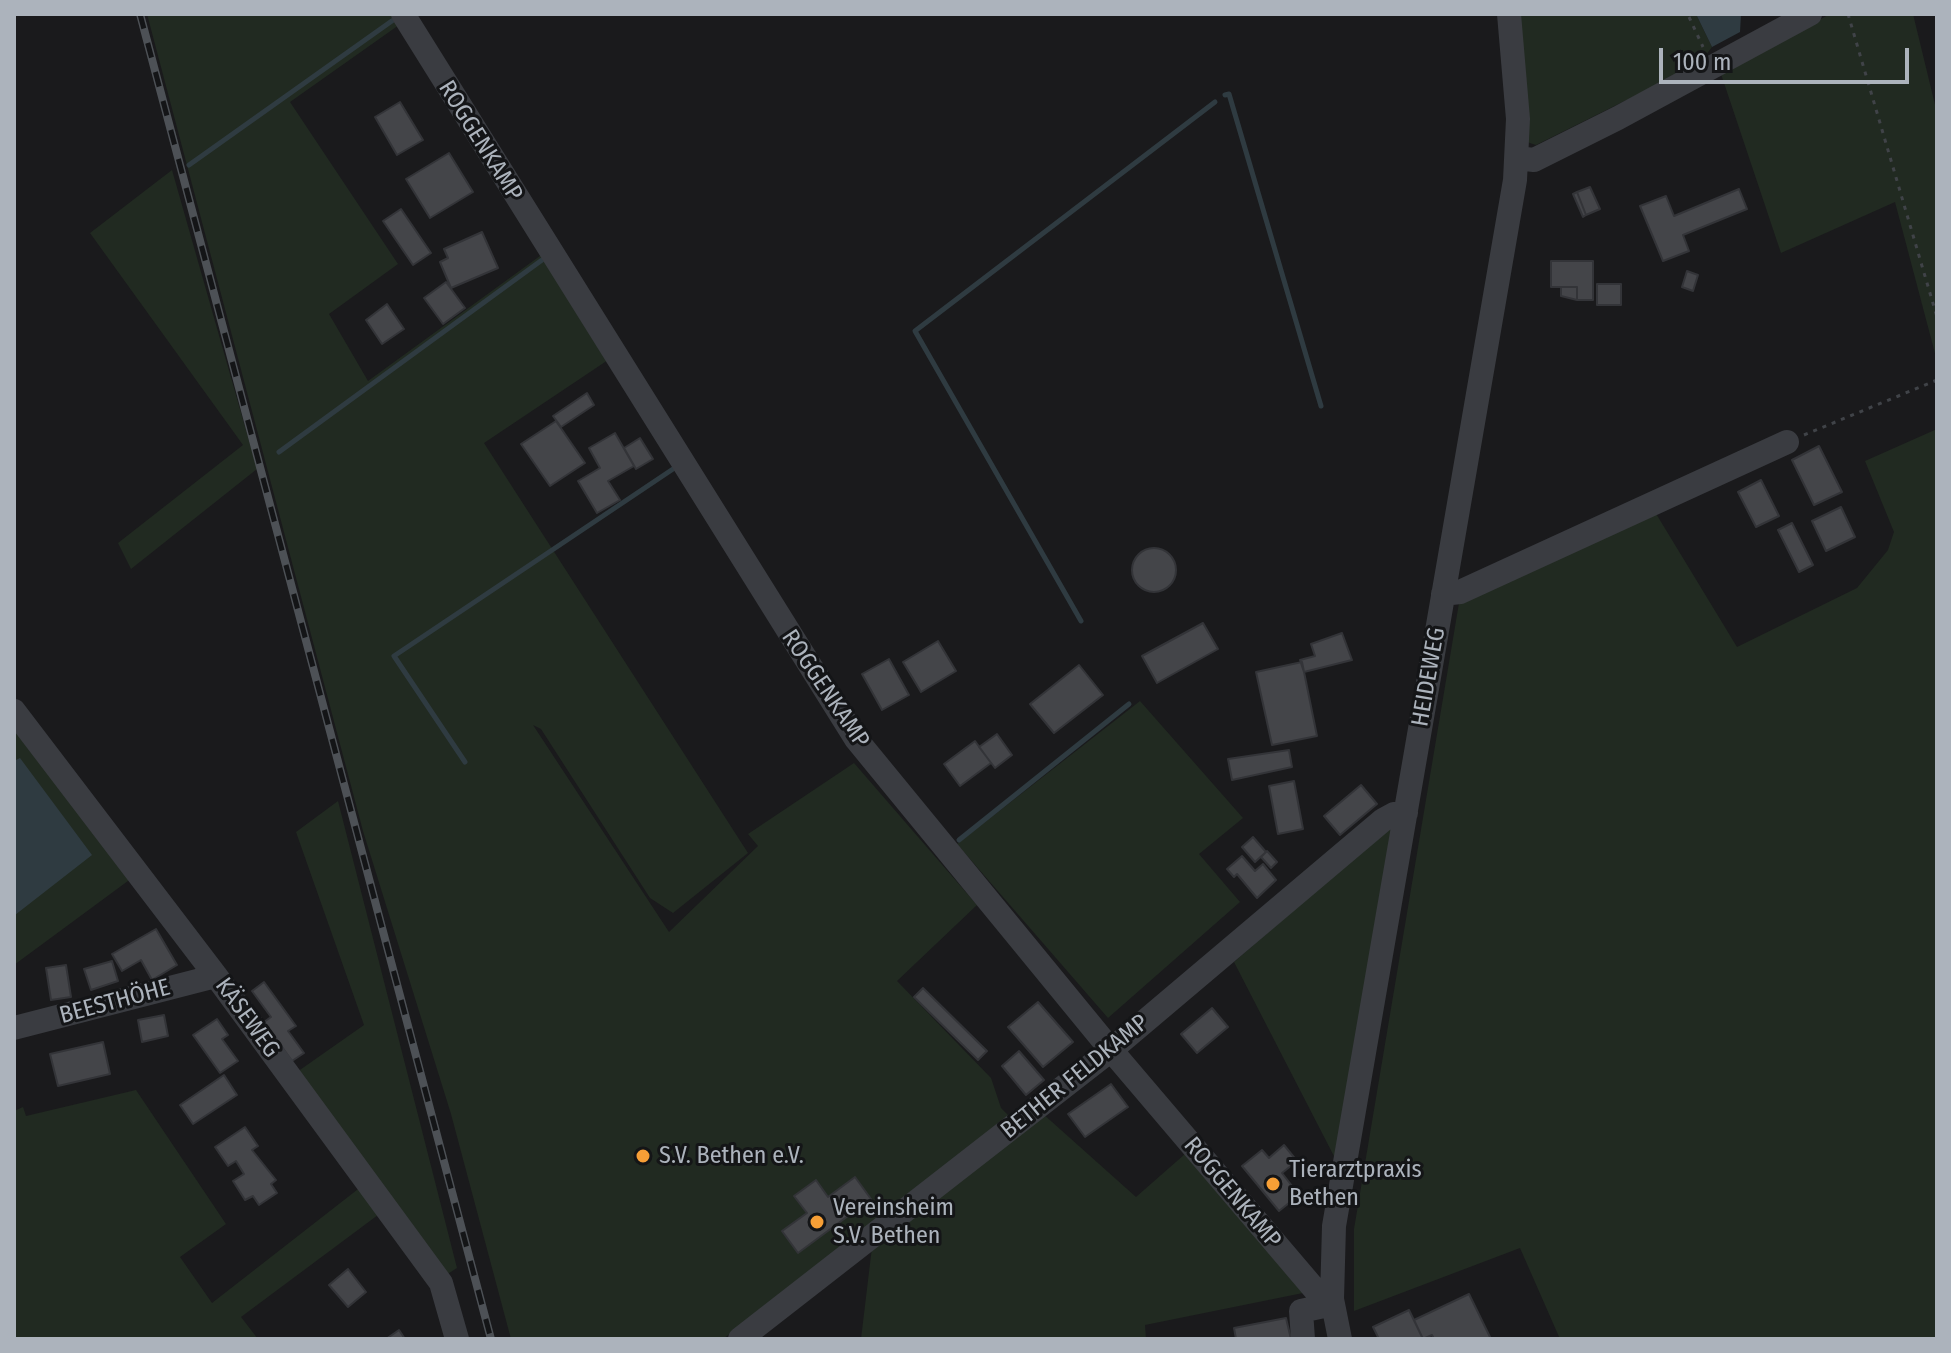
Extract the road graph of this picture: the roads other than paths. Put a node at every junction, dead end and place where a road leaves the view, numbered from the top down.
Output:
1 (403, 14) edge
2 (1509, 14) edge
3 (1810, 14) edge
4 (1517, 158) junction
5 (1787, 442) road end
6 (1443, 594) junction
7 (14, 711) edge
8 (1406, 813) junction
9 (216, 976) junction
10 (14, 1028) edge
11 (1111, 1050) junction
12 (1332, 1302) junction
13 (457, 1339) edge
14 (740, 1339) edge
15 (1303, 1339) edge
16 (1340, 1339) edge

1 - 11 street, ROGGENKAMP
2 - 4 street, HEIDEWEG
3 - 4 street
4 - 6 street, HEIDEWEG
5 - 6 street
6 - 8 street, HEIDEWEG
7 - 9 street, KÄSEWEG
8 - 11 street, BETHER FELDKAMP
8 - 12 street, HEIDEWEG
9 - 10 street, BEESTHÖHE
9 - 13 street, KÄSEWEG
11 - 12 street, ROGGENKAMP
11 - 14 street, BETHER FELDKAMP
12 - 15 street
12 - 16 street, HEIDEWEG

